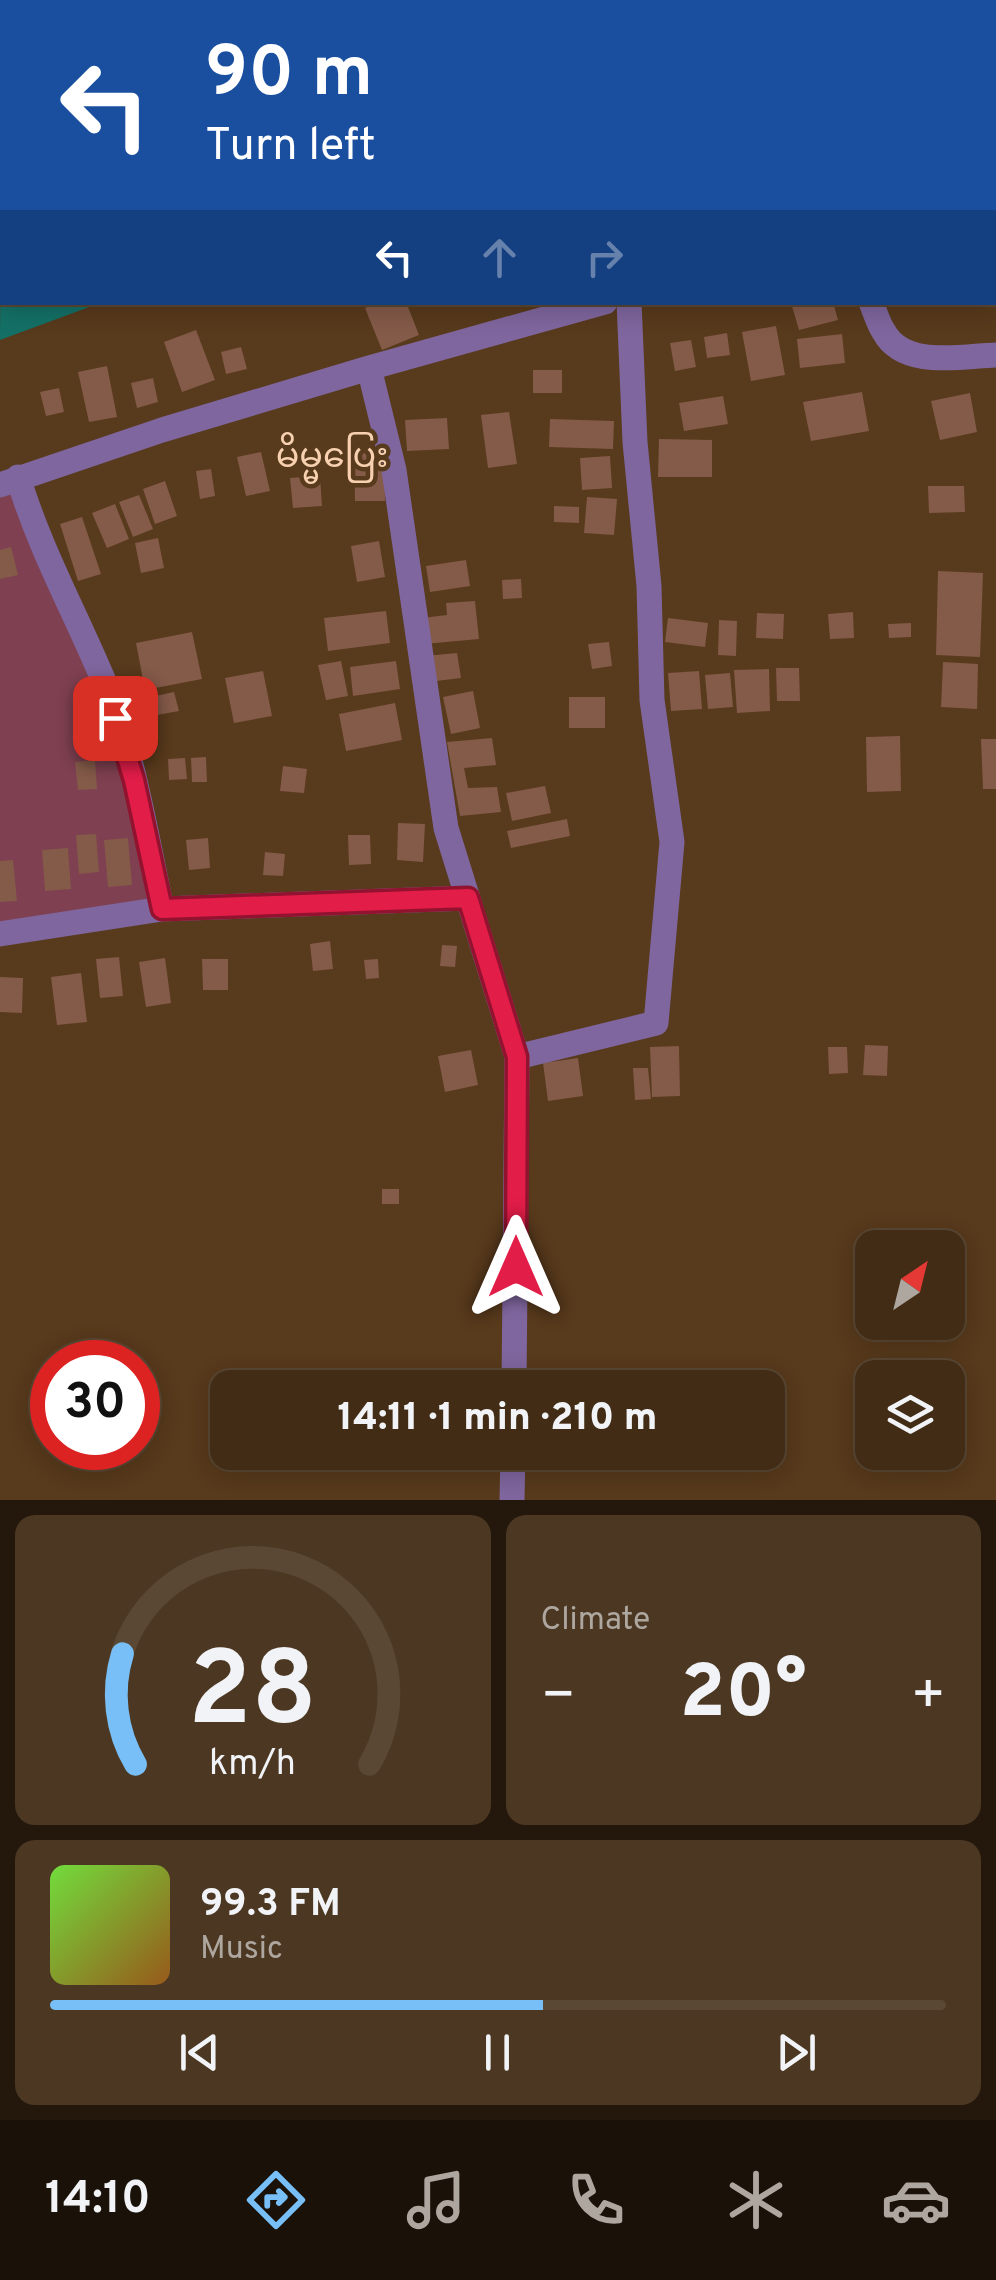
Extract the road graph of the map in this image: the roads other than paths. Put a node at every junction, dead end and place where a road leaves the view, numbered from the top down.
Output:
1 (593, 305) edge
2 (629, 305) edge
3 (873, 305) edge
4 (996, 355) edge
5 (370, 368) junction
6 (9, 481) edge
7 (468, 898) junction
8 (162, 909) junction
9 (0, 934) edge
10 (517, 1057) junction
11 (514, 1370) edge
12 (513, 1470) edge
13 (512, 1500) edge

1 - 5 street
2 - 10 street
3 - 4 street
5 - 6 street
5 - 7 street
6 - 8 street
7 - 8 street
7 - 10 street
8 - 9 street
10 - 11 street
12 - 13 street

